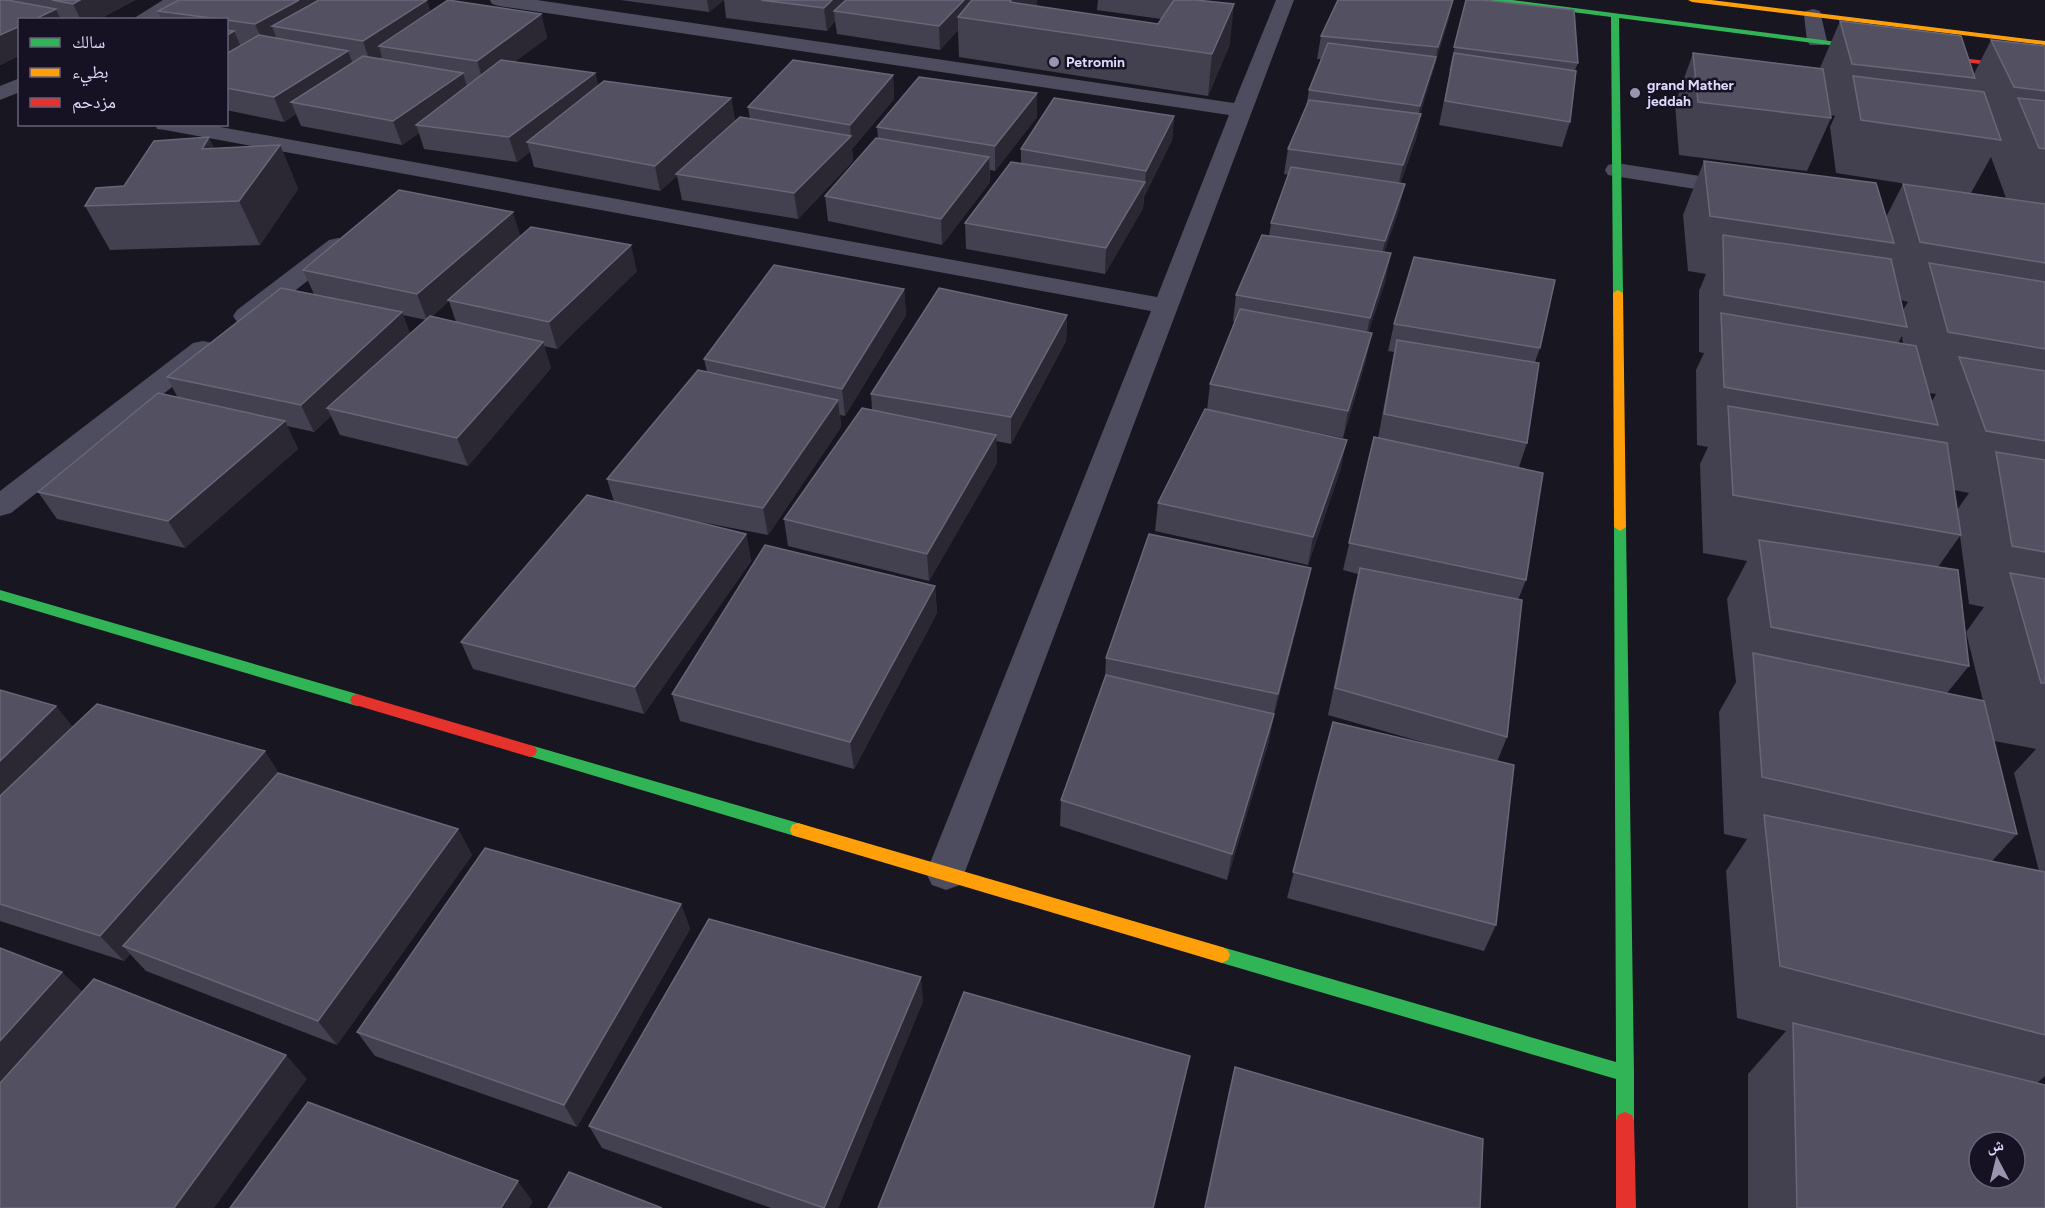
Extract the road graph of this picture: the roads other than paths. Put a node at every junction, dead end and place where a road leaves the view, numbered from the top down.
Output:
1 (177, 0) edge
2 (499, 0) edge
3 (1285, 0) edge
4 (1494, 0) edge
5 (1692, 0) edge
6 (1615, 15) junction
7 (1813, 15) junction
8 (144, 18) edge
9 (1817, 41) junction
10 (2045, 43) edge
11 (1886, 50) edge
12 (1908, 53) edge
13 (2045, 70) edge
14 (18, 85) edge
15 (0, 95) edge
16 (18, 98) edge
17 (1242, 111) junction
18 (176, 126) edge
19 (1616, 170) junction
20 (431, 173) junction
21 (1755, 191) edge
22 (403, 194) edge
23 (356, 231) edge
24 (1166, 306) junction
25 (0, 506) edge
26 (0, 595) edge
27 (946, 873) junction
28 (1625, 1073) junction
29 (1626, 1208) edge

1 - 8 street
2 - 17 street
3 - 17 street
4 - 6 street
5 - 7 street
6 - 9 street
6 - 19 street
7 - 9 street
7 - 10 street
9 - 11 street
12 - 13 street
14 - 15 street
15 - 16 street
17 - 24 street
18 - 20 street
19 - 21 street
19 - 28 street
20 - 22 street
20 - 24 street
23 - 25 street
24 - 27 street
26 - 27 street
27 - 28 street
28 - 29 street

